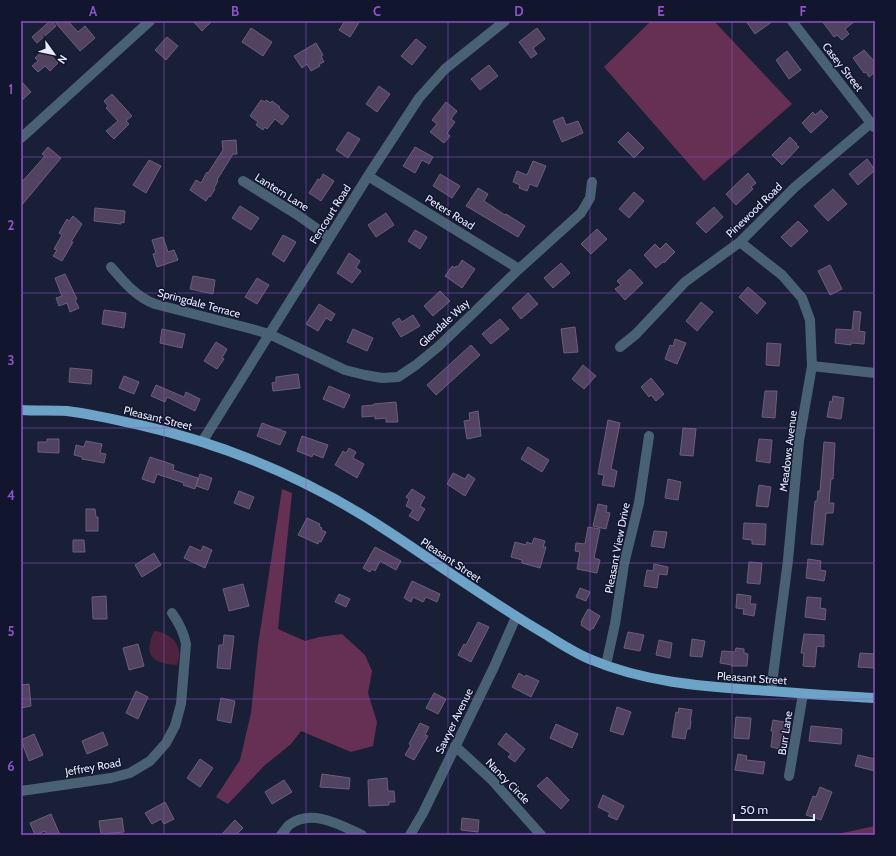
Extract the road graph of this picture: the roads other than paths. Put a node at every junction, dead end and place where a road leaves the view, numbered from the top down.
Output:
1 (150, 21) edge
2 (505, 21) edge
3 (792, 21) edge
4 (873, 125) edge
5 (21, 138) edge
6 (368, 176) junction
7 (242, 181) dead end
8 (592, 182) dead end
9 (329, 237) junction
10 (740, 242) junction
11 (112, 267) dead end
12 (519, 269) junction
13 (269, 334) junction
14 (620, 347) dead end
15 (812, 366) junction
16 (875, 373) edge
17 (21, 410) edge
18 (649, 436) dead end
19 (202, 442) junction
20 (172, 613) dead end
21 (516, 617) junction
22 (606, 665) junction
23 (771, 692) junction
24 (803, 694) junction
25 (875, 698) edge
26 (455, 746) junction
27 (789, 776) dead end
28 (21, 791) edge
29 (281, 835) edge
30 (362, 835) edge
31 (410, 835) edge
32 (541, 835) edge

1 - 5 street
2 - 6 street, Fencourt Road
3 - 4 street, Casey Street
4 - 10 street, Pinewood Road
6 - 9 street, Fencourt Road
6 - 12 street, Peters Road
7 - 9 street, Lantern Lane
8 - 12 street, Glendale Way
9 - 13 street, Fencourt Road
10 - 14 street, Pinewood Road
10 - 15 street, Meadows Avenue
11 - 13 street, Springdale Terrace
12 - 13 street, Glendale Way
13 - 19 street, Fencourt Road
15 - 16 street
15 - 23 street, Meadows Avenue
17 - 19 main road, Pleasant Street
18 - 22 street, Pleasant View Drive
19 - 21 main road, Pleasant Street
20 - 28 street, Jeffrey Road
21 - 22 main road, Pleasant Street
21 - 26 street, Sawyer Avenue
22 - 23 main road, Pleasant Street
23 - 24 main road, Pleasant Street
24 - 25 main road, Pleasant Street
24 - 27 street, Burr Lane
26 - 31 street, Sawyer Avenue
26 - 32 street, Nancy Circle
29 - 30 street

